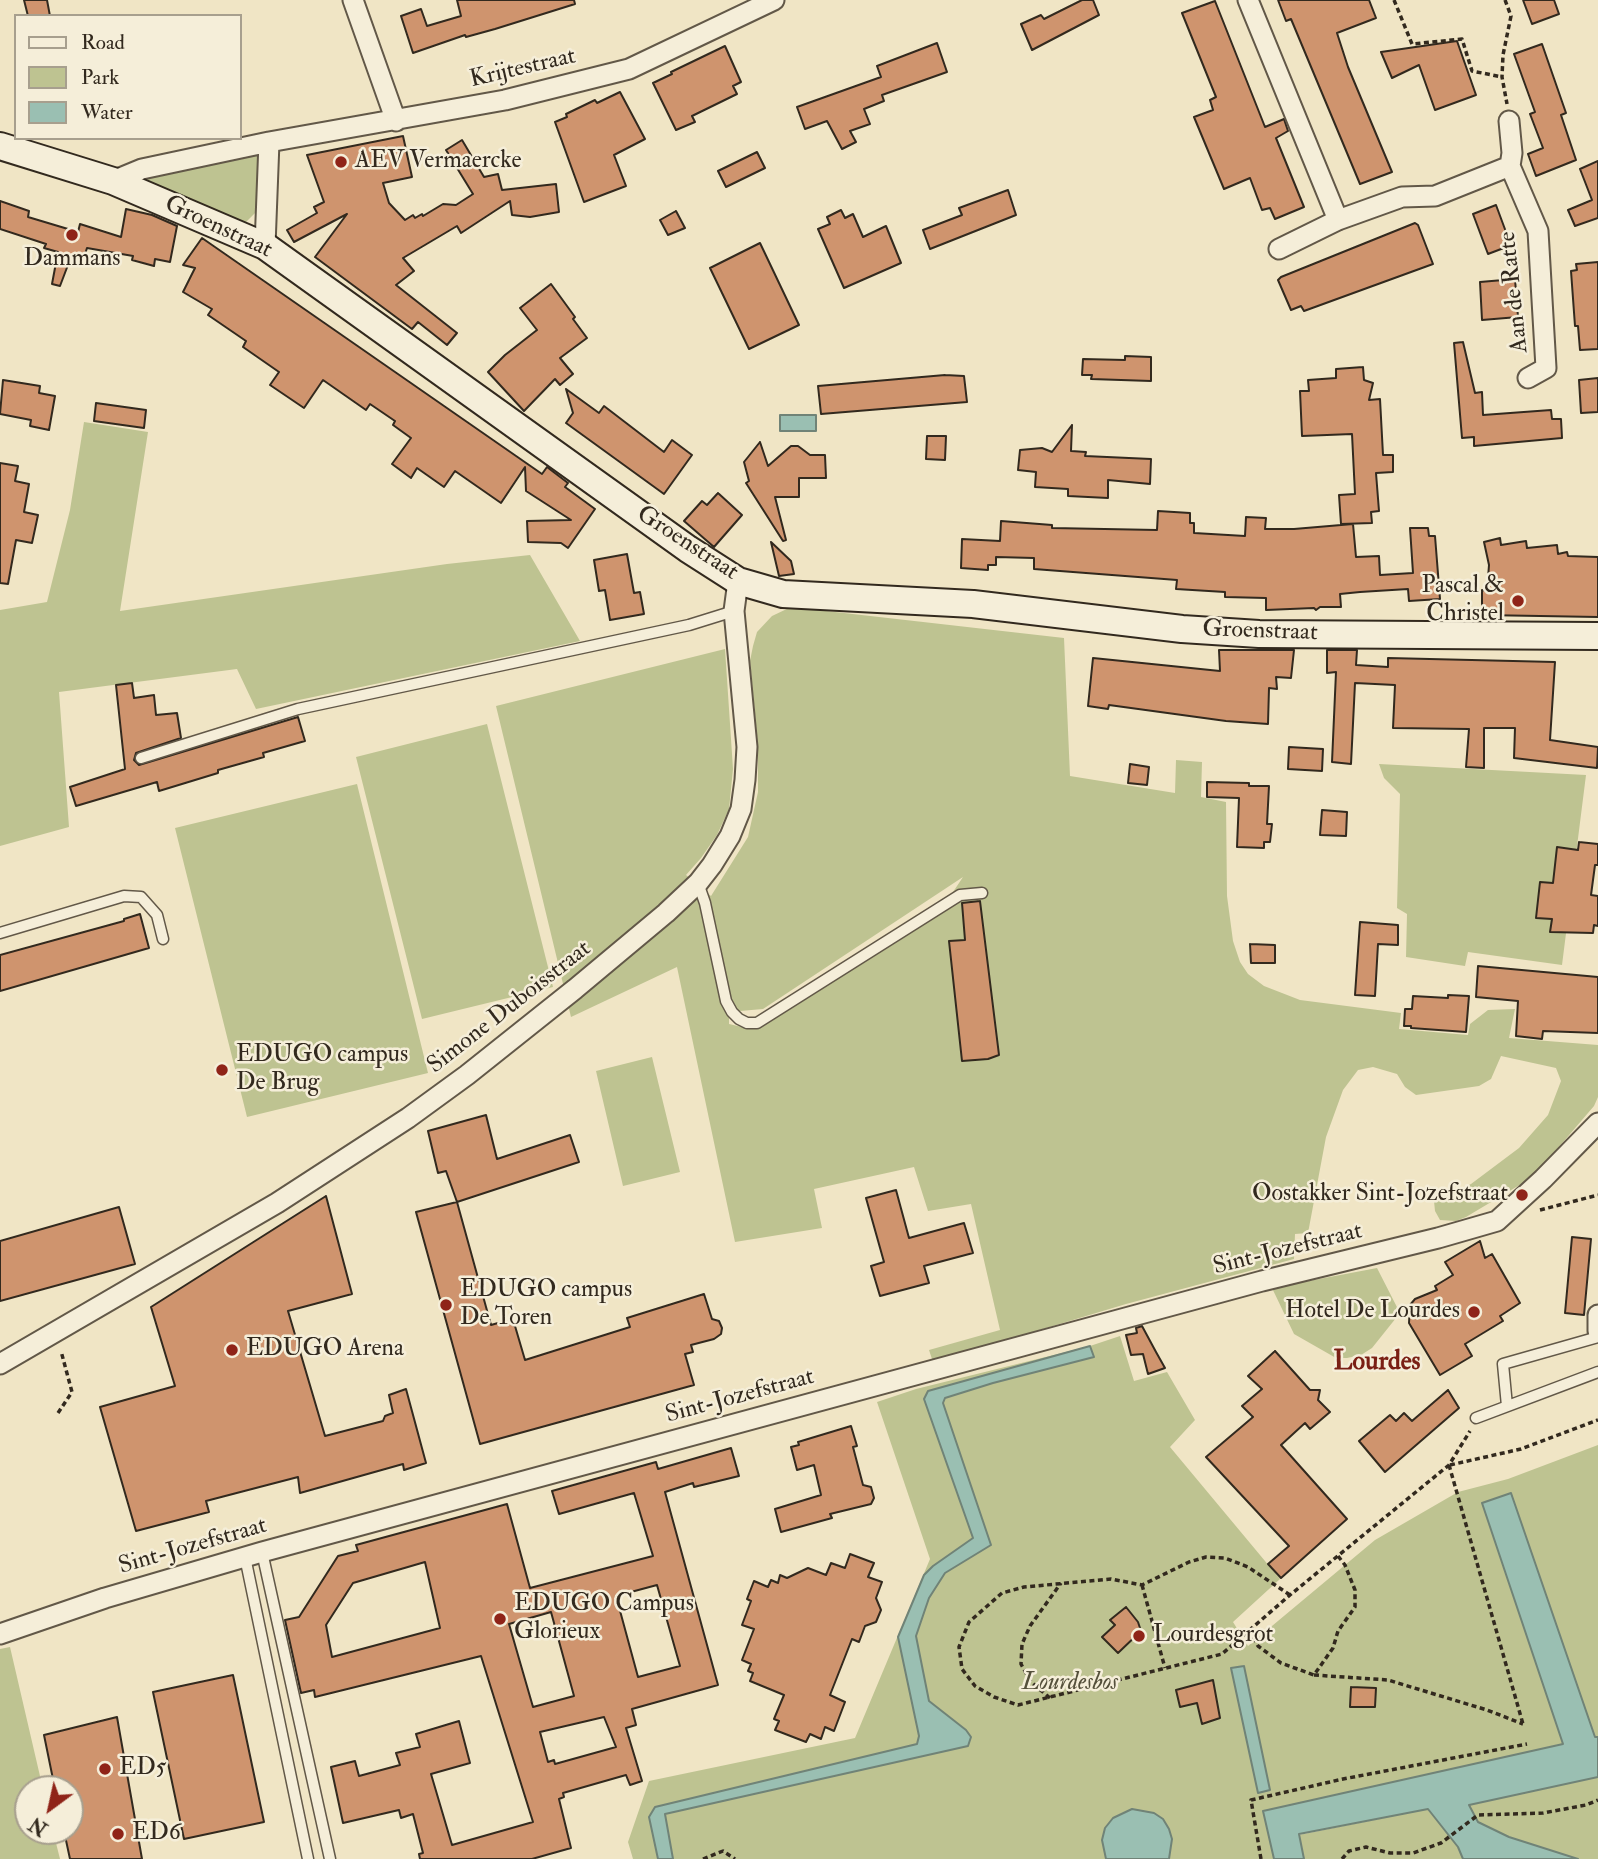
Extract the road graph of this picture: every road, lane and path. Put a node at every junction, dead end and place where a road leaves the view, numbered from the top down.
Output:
1 (353, 0) edge
2 (774, 0) edge
3 (1248, 0) edge
4 (1394, 0) edge
5 (1505, 0) edge
6 (1502, 77) junction
7 (396, 121) junction
8 (1509, 121) joint
9 (269, 142) junction
10 (0, 146) edge
11 (1510, 166) junction
12 (113, 181) junction
13 (1338, 220) junction
14 (265, 246) junction
15 (1279, 249) dead end
16 (1528, 378) dead end
17 (738, 581) junction
18 (734, 611) junction
19 (1598, 636) edge
20 (141, 758) dead end
21 (698, 883) junction
22 (982, 893) dead end
23 (0, 933) edge
24 (163, 939) dead end
25 (1598, 1123) edge
26 (1598, 1195) edge
27 (1535, 1211) dead end
28 (1598, 1315) edge
29 (56, 1332) junction
30 (1598, 1334) edge
31 (0, 1364) edge
32 (1598, 1372) edge
33 (1507, 1406) junction
34 (58, 1413) dead end
35 (1476, 1418) joint
36 (1598, 1420) edge
37 (1449, 1465) junction
38 (254, 1554) junction
39 (1338, 1556) junction
40 (1061, 1582) junction
41 (1142, 1585) junction
42 (1290, 1595) junction
43 (1249, 1630) junction
44 (0, 1634) edge
45 (1166, 1669) junction
46 (1314, 1675) junction
47 (1050, 1698) junction
48 (1527, 1744) dead end
49 (1598, 1800) edge
50 (308, 1859) edge
51 (330, 1859) edge
52 (704, 1859) edge
53 (735, 1859) edge
54 (1261, 1859) edge
55 (1342, 1859) edge

1 - 7 street
2 - 7 street, Krijtestraat
3 - 13 street
4 - 6 path
5 - 6 path
6 - 8 path
7 - 9 street, Krijtestraat
8 - 11 street
9 - 12 street, Krijtestraat
9 - 14 street
10 - 12 street, Groenstraat
11 - 13 street
11 - 16 street, Aan de Ratte
12 - 14 street, Groenstraat
13 - 15 street
14 - 17 street, Groenstraat
17 - 18 street, Simone Duboisstraat
17 - 19 street, Groenstraat
18 - 20 lane
18 - 21 street, Simone Duboisstraat
21 - 22 lane
21 - 29 street, Simone Duboisstraat
23 - 24 lane
25 - 38 street, Sint-Jozefstraat
26 - 27 path
28 - 30 street
29 - 31 street, Simone Duboisstraat
29 - 34 path
30 - 33 lane
32 - 33 lane
33 - 35 lane
35 - 37 path
36 - 37 path
37 - 39 path
37 - 46 path
38 - 44 street, Sint-Jozefstraat
38 - 50 lane
38 - 51 lane
39 - 42 path
39 - 46 path
40 - 41 path
40 - 47 path
40 - 47 path
41 - 42 path
41 - 45 path
42 - 43 path
43 - 45 path
43 - 46 path
45 - 47 path
48 - 54 path
49 - 55 path
52 - 53 path

